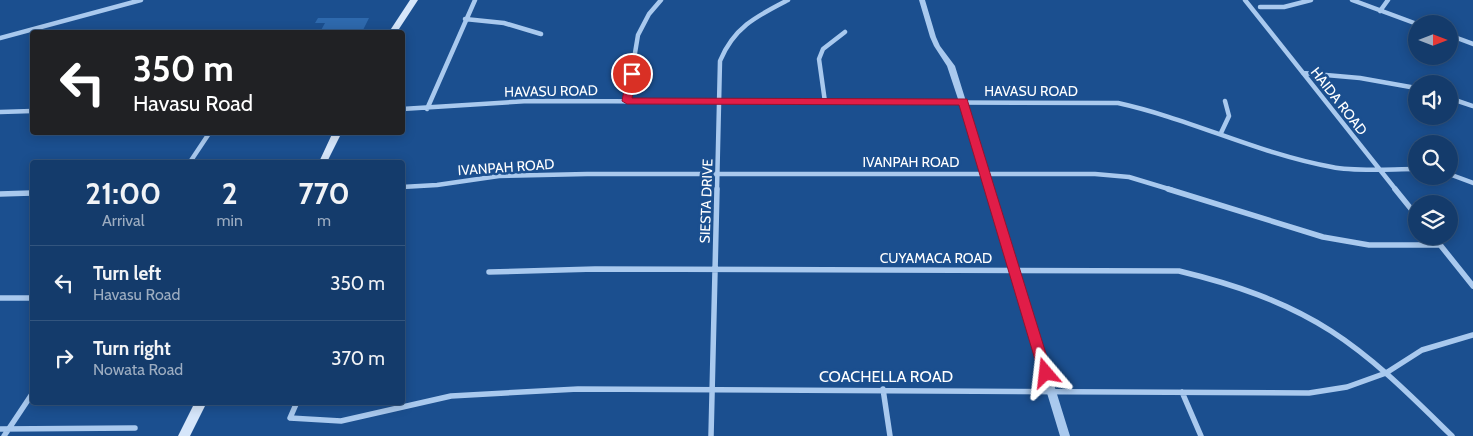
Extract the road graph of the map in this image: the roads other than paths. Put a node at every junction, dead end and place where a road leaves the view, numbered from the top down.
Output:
1 (141, 0) edge
2 (414, 0) edge
3 (475, 0) edge
4 (661, 0) edge
5 (788, 0) edge
6 (922, 0) edge
7 (1245, 0) edge
8 (1311, 0) edge
9 (1352, 0) edge
10 (1388, 0) edge
11 (1260, 7) dead end
12 (1380, 11) junction
13 (465, 19) junction
14 (1408, 21) edge
15 (42, 27) junction
16 (30, 30) edge
17 (31, 30) edge
18 (43, 30) edge
19 (395, 30) edge
20 (845, 32) dead end
21 (541, 34) dead end
22 (0, 38) edge
23 (1458, 38) edge
24 (1473, 44) edge
25 (1304, 74) junction
26 (1408, 86) edge
27 (627, 101) junction
28 (1225, 101) dead end
29 (1458, 101) edge
30 (719, 102) junction
31 (825, 102) junction
32 (963, 102) junction
33 (1473, 106) edge
34 (405, 109) edge
35 (427, 109) junction
36 (0, 112) edge
37 (30, 112) edge
38 (1221, 133) junction
39 (208, 135) edge
40 (336, 135) edge
41 (191, 160) edge
42 (324, 160) edge
43 (1378, 168) junction
44 (1408, 169) edge
45 (985, 173) junction
46 (718, 174) junction
47 (1458, 177) edge
48 (1473, 183) edge
49 (405, 187) edge
50 (30, 193) edge
51 (0, 194) edge
52 (1408, 205) edge
53 (1408, 245) edge
54 (1440, 245) edge
55 (1014, 269) junction
56 (715, 270) junction
57 (489, 272) dead end
58 (1473, 286) edge
59 (0, 298) edge
60 (30, 298) edge
61 (1473, 335) edge
62 (1386, 373) junction
63 (884, 389) junction
64 (712, 390) junction
65 (1051, 390) junction
66 (1182, 392) junction
67 (30, 397) edge
68 (200, 405) edge
69 (296, 405) edge
70 (135, 428) dead end
71 (0, 429) edge
72 (9, 429) junction
73 (4, 436) edge
74 (184, 436) edge
75 (711, 436) edge
76 (890, 436) edge
77 (1065, 436) edge
78 (1200, 436) edge
79 (1452, 436) edge

1 - 15 street
2 - 19 main road
3 - 13 street
4 - 27 street
5 - 30 street, SIESTA DRIVE
6 - 32 street
7 - 25 street, HAIDA ROAD
8 - 11 street
9 - 12 street
10 - 12 street
12 - 14 street
13 - 21 street
13 - 35 street
15 - 17 street
15 - 18 street
16 - 22 street
20 - 31 street
23 - 24 street
25 - 26 street
25 - 43 street, HAIDA ROAD
27 - 30 street, HAVASU ROAD
27 - 35 street, HAVASU ROAD
28 - 38 street
29 - 33 street
30 - 31 street, HAVASU ROAD
30 - 46 street, SIESTA DRIVE
31 - 32 street, HAVASU ROAD
32 - 38 street, HAVASU ROAD
32 - 45 street
34 - 35 street, HAVASU ROAD
36 - 37 street
38 - 43 street, HAVASU ROAD
39 - 41 street
40 - 42 main road
43 - 44 street, HAVASU ROAD
43 - 52 street, HAIDA ROAD
45 - 46 street, IVANPAH ROAD
45 - 53 street, IVANPAH ROAD
45 - 55 street
46 - 49 street, IVANPAH ROAD
46 - 56 street, SIESTA DRIVE
47 - 48 street
50 - 51 street
54 - 58 street
55 - 56 street, CUYAMACA ROAD
55 - 62 street, CUYAMACA ROAD
55 - 65 street
56 - 57 street, CUYAMACA ROAD
56 - 64 street, SIESTA DRIVE
59 - 60 street
61 - 62 street, COACHELLA ROAD
62 - 66 street, COACHELLA ROAD
62 - 79 street, CUYAMACA ROAD
63 - 64 street, COACHELLA ROAD
63 - 65 street, COACHELLA ROAD
63 - 76 street
64 - 69 street, COACHELLA ROAD
64 - 75 street, SIESTA DRIVE
65 - 66 street, COACHELLA ROAD
65 - 77 street
66 - 78 street
67 - 72 street
68 - 74 main road
70 - 72 street
71 - 72 street
72 - 73 street

